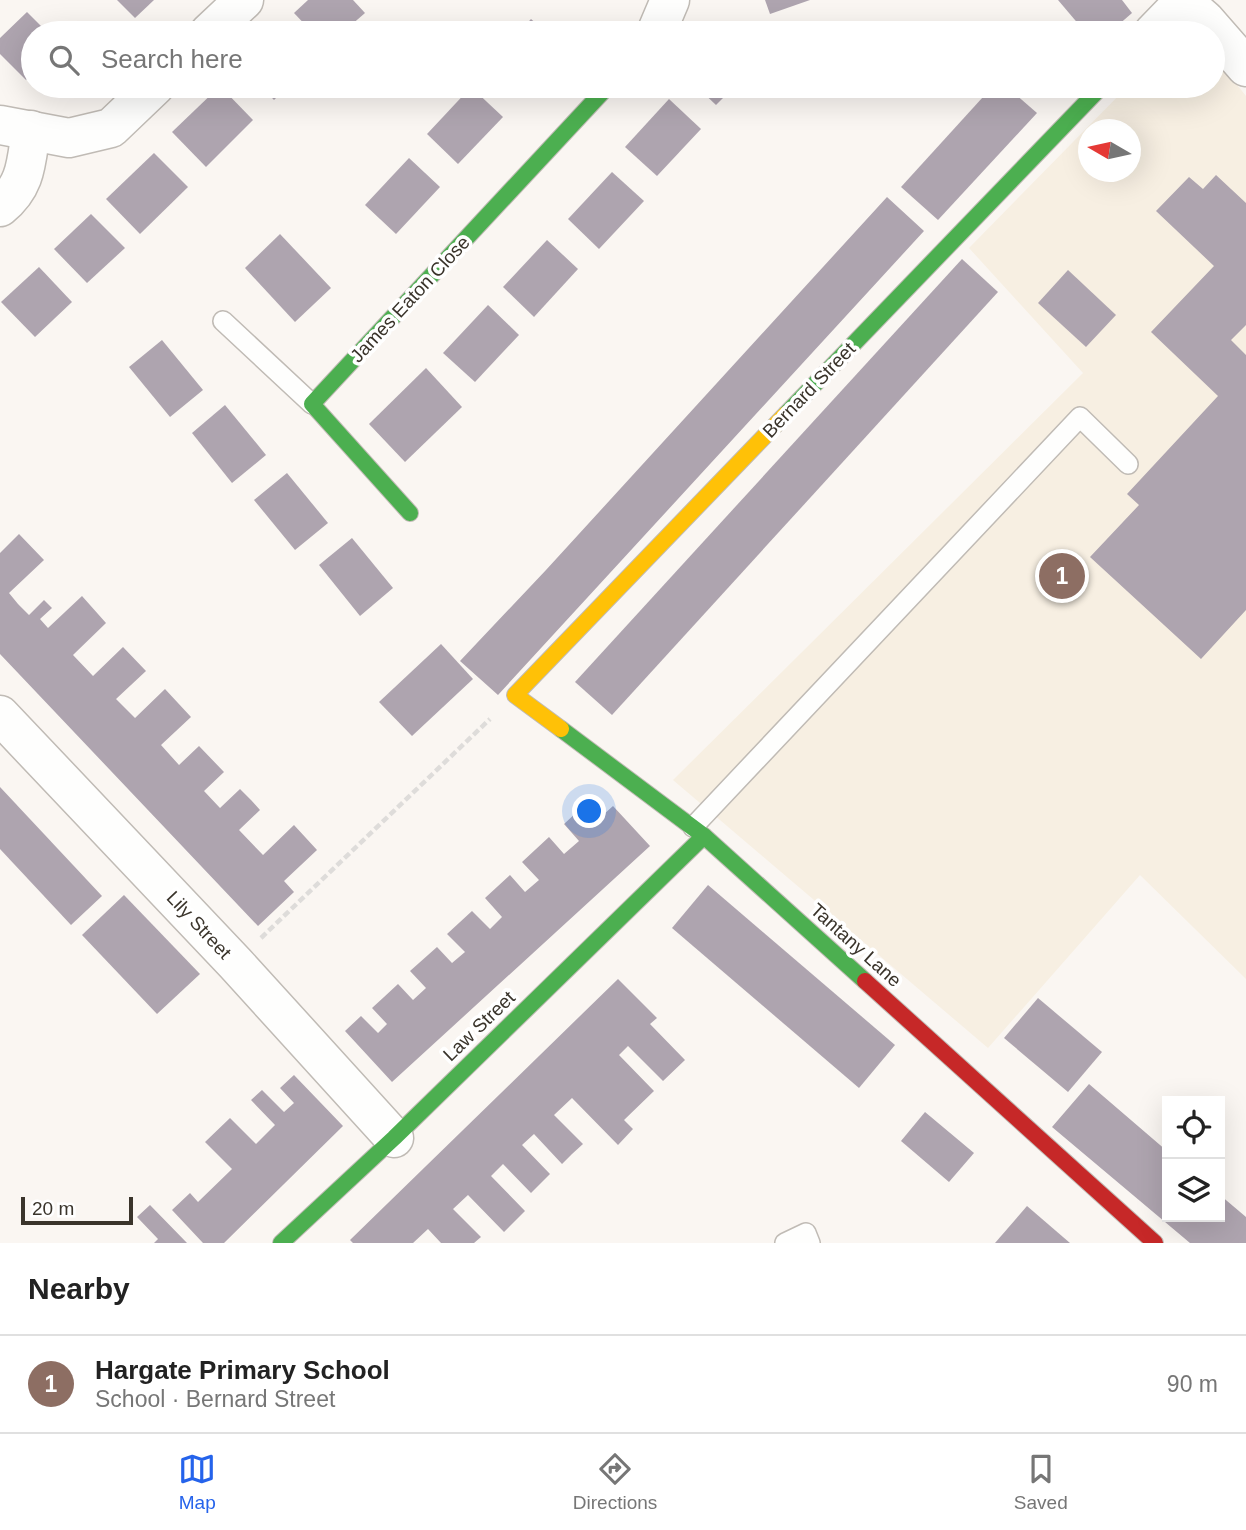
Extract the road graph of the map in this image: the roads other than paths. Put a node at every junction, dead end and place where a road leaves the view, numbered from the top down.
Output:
1 (244, 0) edge
2 (670, 0) edge
3 (1183, 1) edge
4 (222, 21) edge
5 (661, 21) edge
6 (1164, 21) edge
7 (1206, 21) edge
8 (1225, 43) edge
9 (1246, 67) edge
10 (142, 98) edge
11 (597, 98) edge
12 (1090, 98) edge
13 (15, 127) edge
14 (0, 207) edge
15 (223, 321) dead end
16 (312, 404) junction
17 (1128, 464) dead end
18 (410, 513) dead end
19 (515, 695) joint
20 (0, 715) edge
21 (699, 832) junction
22 (394, 1138) junction
23 (281, 1243) edge
24 (785, 1243) edge
25 (810, 1243) edge
26 (1156, 1243) edge

1 - 4 street
2 - 5 street
3 - 6 street
3 - 7 street
8 - 9 street
10 - 13 street
11 - 16 street, James Eaton Close
12 - 19 street, Bernard Street
13 - 14 street
15 - 16 lane
16 - 18 street
17 - 21 lane
19 - 21 street, Tantany Lane
20 - 22 street, Lily Street
21 - 22 street, Law Street
21 - 26 street, Tantany Lane
22 - 23 street, Law Street
24 - 25 lane

